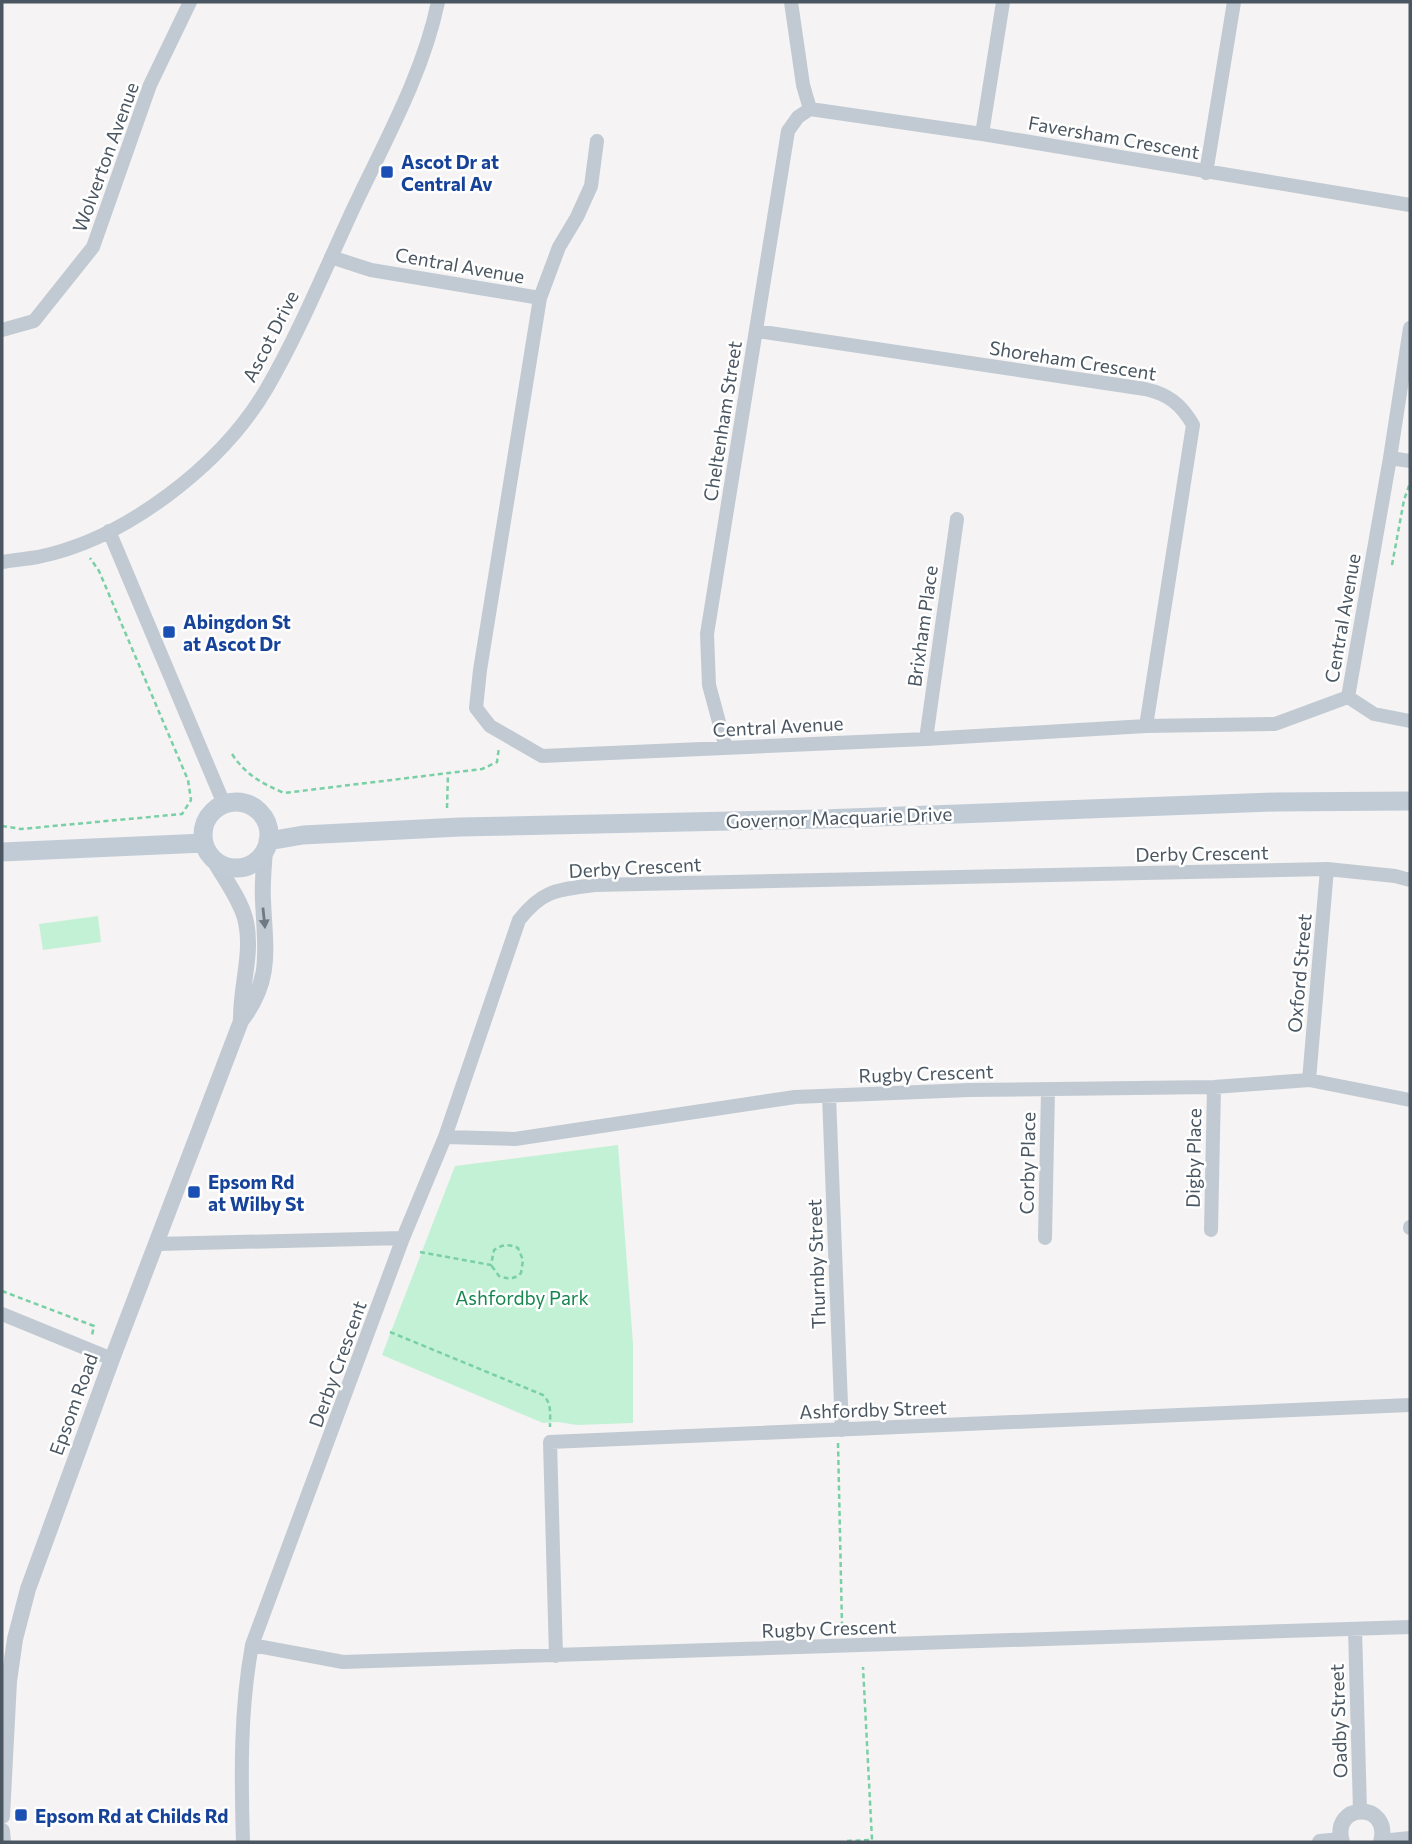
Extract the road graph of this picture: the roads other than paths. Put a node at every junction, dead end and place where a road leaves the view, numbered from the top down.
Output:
1 (190, 2) edge
2 (438, 2) edge
3 (792, 2) edge
4 (1003, 2) edge
5 (1234, 2) edge
6 (810, 109) junction
7 (982, 134) junction
8 (597, 141) dead end
9 (1206, 173) junction
10 (1410, 205) edge
11 (331, 257) junction
12 (540, 298) junction
13 (1410, 328) edge
14 (2, 330) edge
15 (757, 331) junction
16 (1390, 458) junction
17 (1410, 461) edge
18 (957, 519) dead end
19 (109, 531) junction
20 (2, 562) edge
21 (1348, 697) junction
22 (1410, 721) edge
23 (1146, 726) junction
24 (926, 739) junction
25 (726, 748) junction
26 (1410, 801) edge
27 (224, 804) junction
28 (266, 845) junction
29 (209, 851) junction
30 (2, 852) edge
31 (1327, 869) junction
32 (1410, 880) edge
33 (241, 1021) junction
34 (1309, 1080) junction
35 (1214, 1087) junction
36 (1048, 1090) junction
37 (829, 1096) junction
38 (1410, 1100) edge
39 (445, 1137) junction
40 (1211, 1230) dead end
41 (403, 1238) junction
42 (1045, 1238) dead end
43 (157, 1244) junction
44 (2, 1314) edge
45 (112, 1359) junction
46 (1410, 1405) edge
47 (842, 1430) junction
48 (1410, 1627) edge
49 (1355, 1629) junction
50 (252, 1645) junction
51 (556, 1656) junction
52 (1360, 1811) junction
53 (2, 1816) edge
54 (2, 1831) edge
55 (1410, 1839) edge
56 (1341, 1841) edge
57 (3, 1842) edge
58 (243, 1842) edge
59 (1320, 1842) edge
60 (1381, 1842) edge

1 - 14 street, Wolverton Avenue
2 - 11 street, Ascot Drive
3 - 6 street
4 - 7 street
5 - 9 street
6 - 7 street, Faversham Crescent
6 - 15 street, Cheltenham Street
7 - 9 street, Faversham Crescent
8 - 12 street
9 - 10 street, Faversham Crescent
11 - 12 street, Central Avenue
11 - 19 street, Ascot Drive
12 - 25 street, Central Avenue
13 - 16 street, Central Avenue
15 - 23 street, Shoreham Crescent
15 - 25 street, Cheltenham Street
16 - 17 street
16 - 21 street, Central Avenue
18 - 24 street, Brixham Place
19 - 20 street, Ascot Drive
19 - 27 street
21 - 22 street
21 - 23 street, Central Avenue
23 - 24 street, Central Avenue
24 - 25 street, Central Avenue
26 - 28 main road, Governor Macquarie Drive
27 - 28 main road
27 - 29 main road
28 - 29 main road
28 -> 33 street, Epsom Road
29 - 30 main road
29 - 33 street, Epsom Road
31 - 32 street, Derby Crescent
31 - 34 street, Oxford Street
31 - 39 street, Derby Crescent
33 - 43 street, Epsom Road
34 - 35 street, Rugby Crescent
34 - 38 street, Rugby Crescent
35 - 36 street, Rugby Crescent
35 - 40 street, Digby Place
36 - 37 street, Rugby Crescent
36 - 42 street, Corby Place
37 - 39 street, Rugby Crescent
37 - 47 street, Thurnby Street
39 - 41 street, Derby Crescent
41 - 43 street
41 - 50 street, Derby Crescent
43 - 45 street, Epsom Road
44 - 45 street
45 - 53 street, Epsom Road
46 - 47 street, Ashfordby Street
47 - 51 street, Ashfordby Street
48 - 49 street, Rugby Crescent
49 - 51 street, Rugby Crescent
49 - 52 street, Oadby Street
50 - 51 street, Rugby Crescent
50 - 58 street, Derby Crescent
52 - 56 street
52 - 60 street
54 - 57 street
55 - 60 street
56 - 59 street

